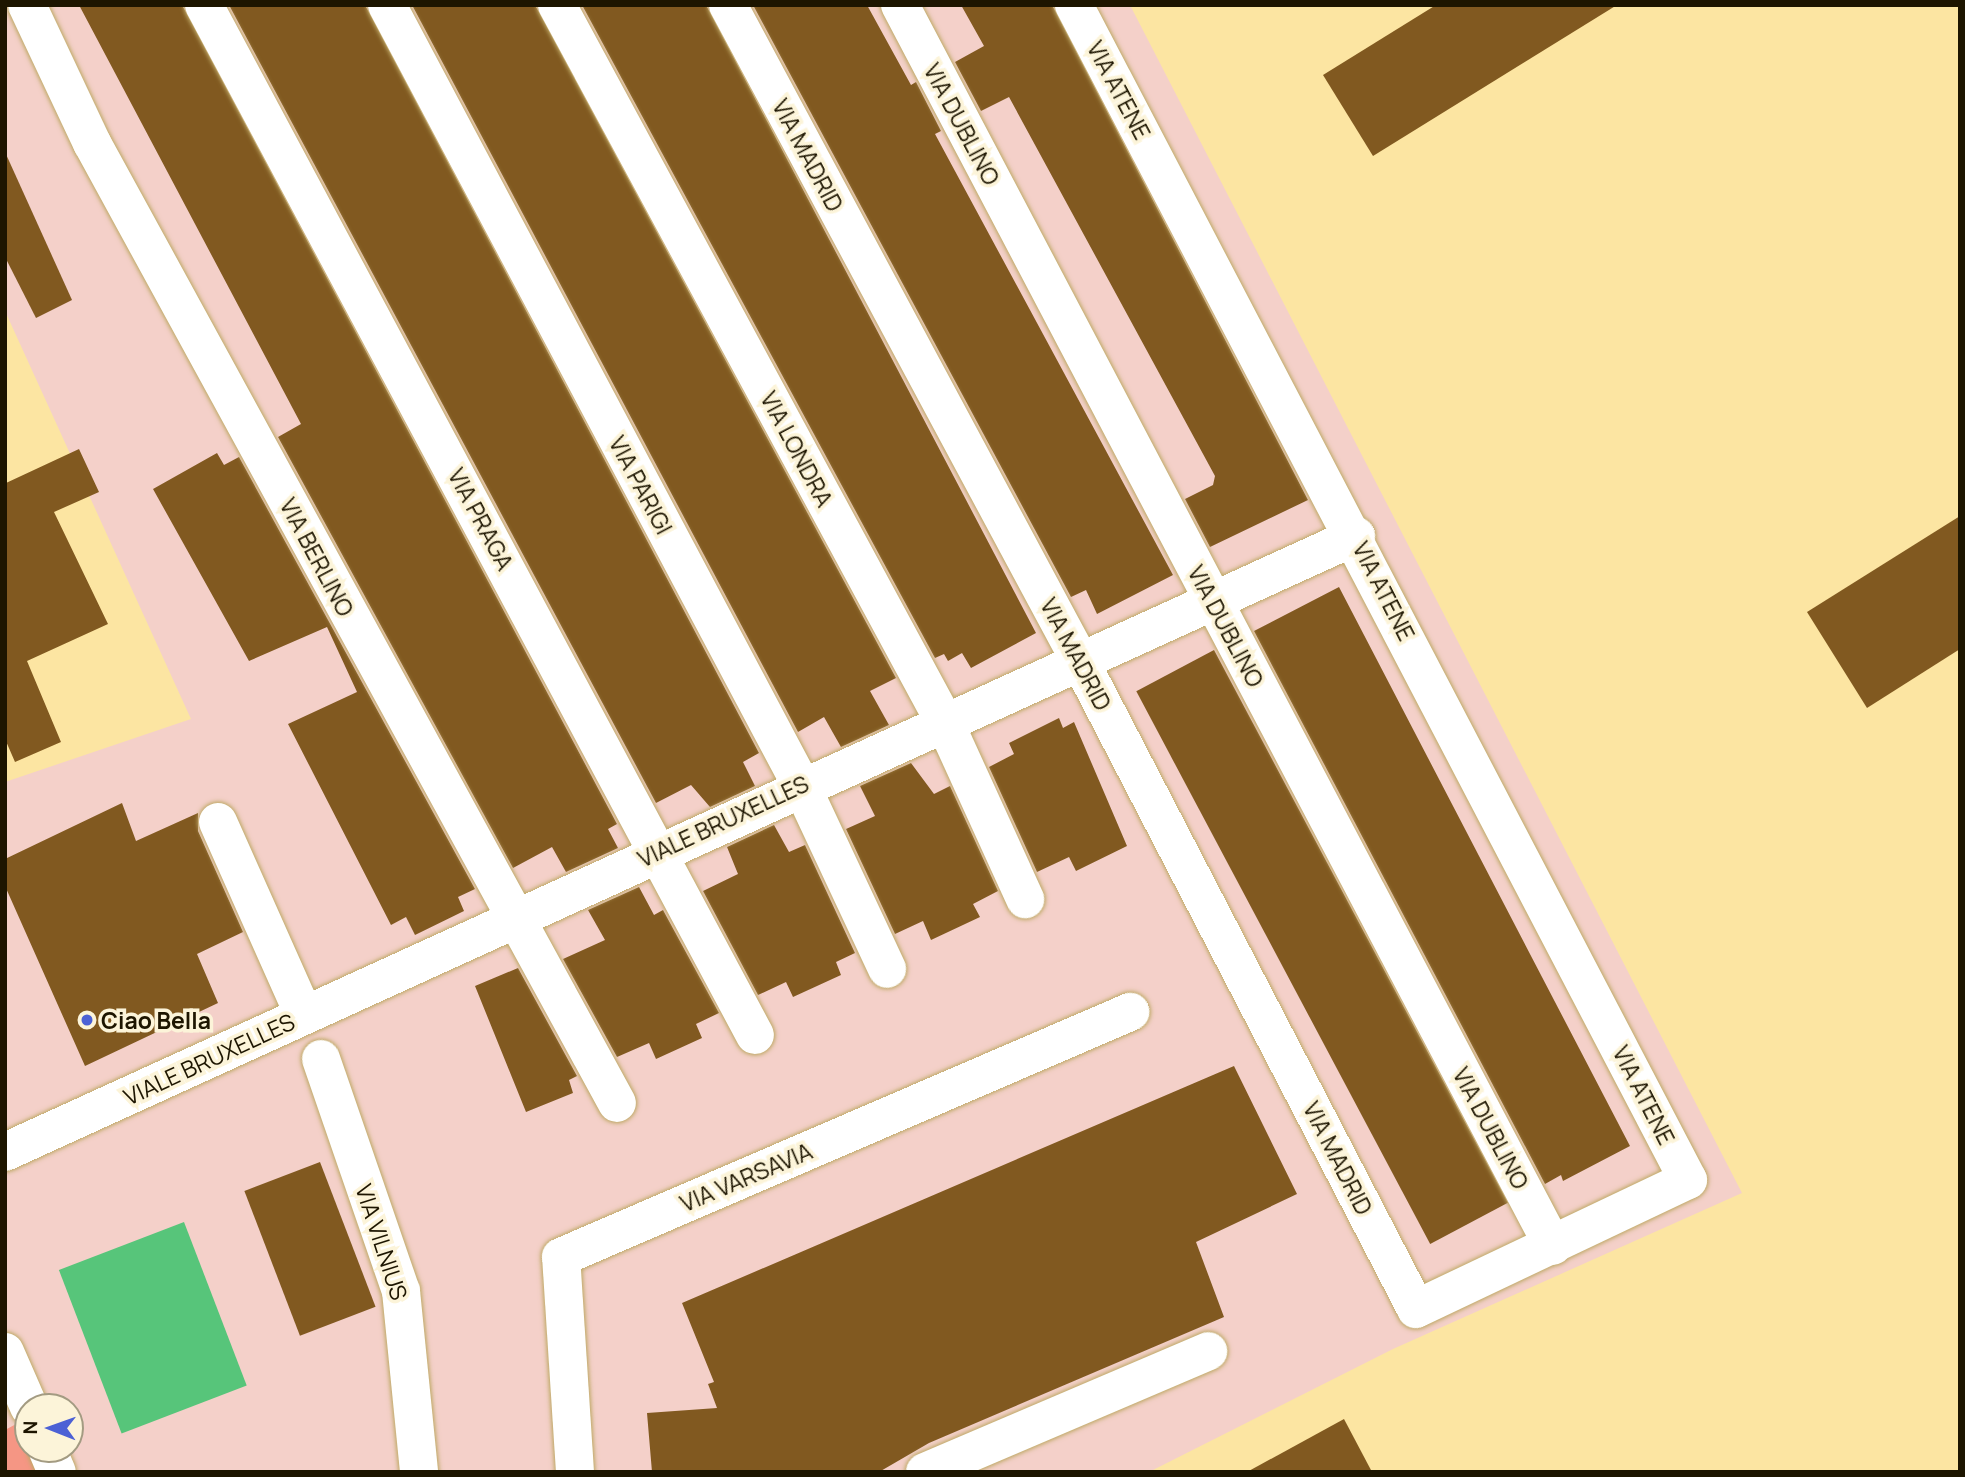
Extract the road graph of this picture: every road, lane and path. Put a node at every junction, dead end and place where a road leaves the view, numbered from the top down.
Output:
1 (27, 5) edge
2 (204, 5) edge
3 (387, 5) edge
4 (558, 5) edge
5 (728, 5) edge
6 (900, 5) edge
7 (1074, 5) edge
8 (1356, 536) junction
9 (1212, 599) junction
10 (1079, 659) junction
11 (944, 720) junction
12 (801, 785) junction
13 (218, 822) dead end
14 (659, 850) junction
15 (1025, 899) dead end
16 (513, 919) junction
17 (887, 969) dead end
18 (1130, 1012) dead end
19 (304, 1015) junction
20 (755, 1035) dead end
21 (321, 1059) dead end
22 (617, 1103) dead end
23 (5, 1152) edge
24 (1553, 1246) junction
25 (5, 1352) edge
26 (1208, 1352) dead end
27 (23, 1393) edge
28 (419, 1472) edge
29 (575, 1472) edge
30 (925, 1472) edge

1 - 16 lane, VIA BERLINO
2 - 14 lane, VIA PRAGA
3 - 12 lane, VIA PARIGI
4 - 11 lane, VIA LONDRA
5 - 10 lane, VIA MADRID
6 - 9 lane, VIA DUBLINO
7 - 8 lane, VIA ATENE
8 - 9 lane, VIALE BRUXELLES
8 - 24 lane, VIA ATENE
9 - 10 lane, VIALE BRUXELLES
9 - 24 lane, VIA DUBLINO
10 - 11 lane, VIALE BRUXELLES
10 - 24 lane, VIA MADRID
11 - 12 lane, VIALE BRUXELLES
11 - 15 lane, VIA LONDRA
12 - 14 lane, VIALE BRUXELLES
12 - 17 lane, VIA PARIGI
13 - 19 lane
14 - 16 lane, VIALE BRUXELLES
14 - 20 lane, VIA PRAGA
16 - 19 lane, VIALE BRUXELLES
16 - 22 lane, VIA BERLINO
18 - 29 lane, VIA VARSAVIA
19 - 23 lane, VIALE BRUXELLES
21 - 28 lane, VIA VILNIUS
25 - 27 lane
26 - 30 lane

